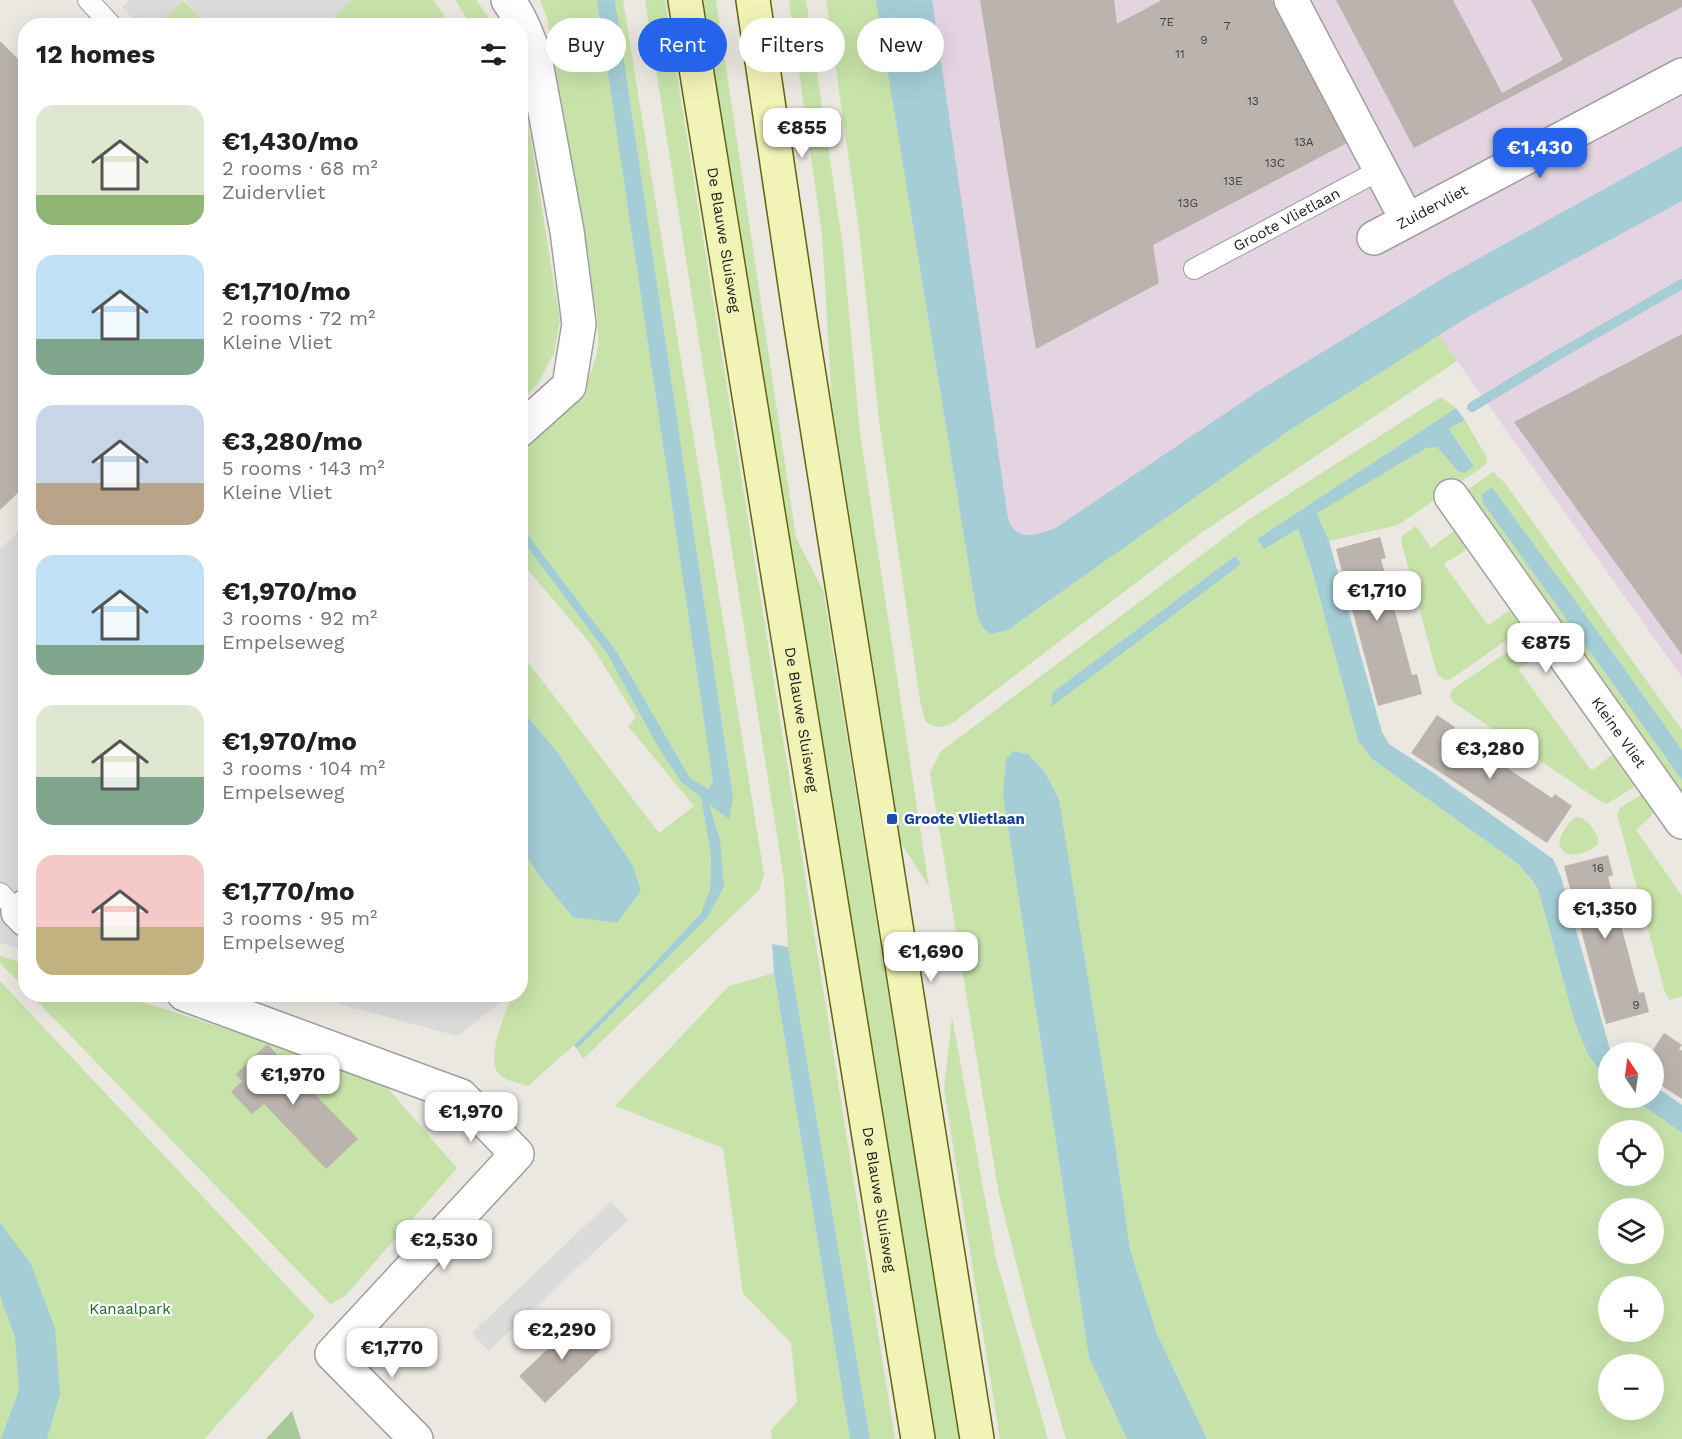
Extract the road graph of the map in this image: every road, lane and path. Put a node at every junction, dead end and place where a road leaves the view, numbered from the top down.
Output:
1 (88, 0) edge
2 (508, 0) edge
3 (685, 0) edge
4 (753, 0) edge
5 (1291, 0) edge
6 (105, 18) edge
7 (519, 18) edge
8 (528, 37) edge
9 (1682, 75) edge
10 (1380, 170) junction
11 (1407, 220) junction
12 (1374, 238) dead end
13 (1194, 268) dead end
14 (528, 423) edge
15 (1451, 496) dead end
16 (1682, 822) edge
17 (206, 1002) edge
18 (416, 1439) edge
19 (918, 1439) edge
20 (977, 1439) edge

1 - 6 lane
2 - 7 street
3 - 19 main road, De Blauwe Sluisweg
4 - 20 main road
5 - 10 street
8 - 14 street
9 - 11 street, Zuidervliet
10 - 11 street
10 - 13 lane, Groote Vlietlaan
11 - 12 street, Zuidervliet
15 - 16 street, Kleine Vliet
17 - 18 street

